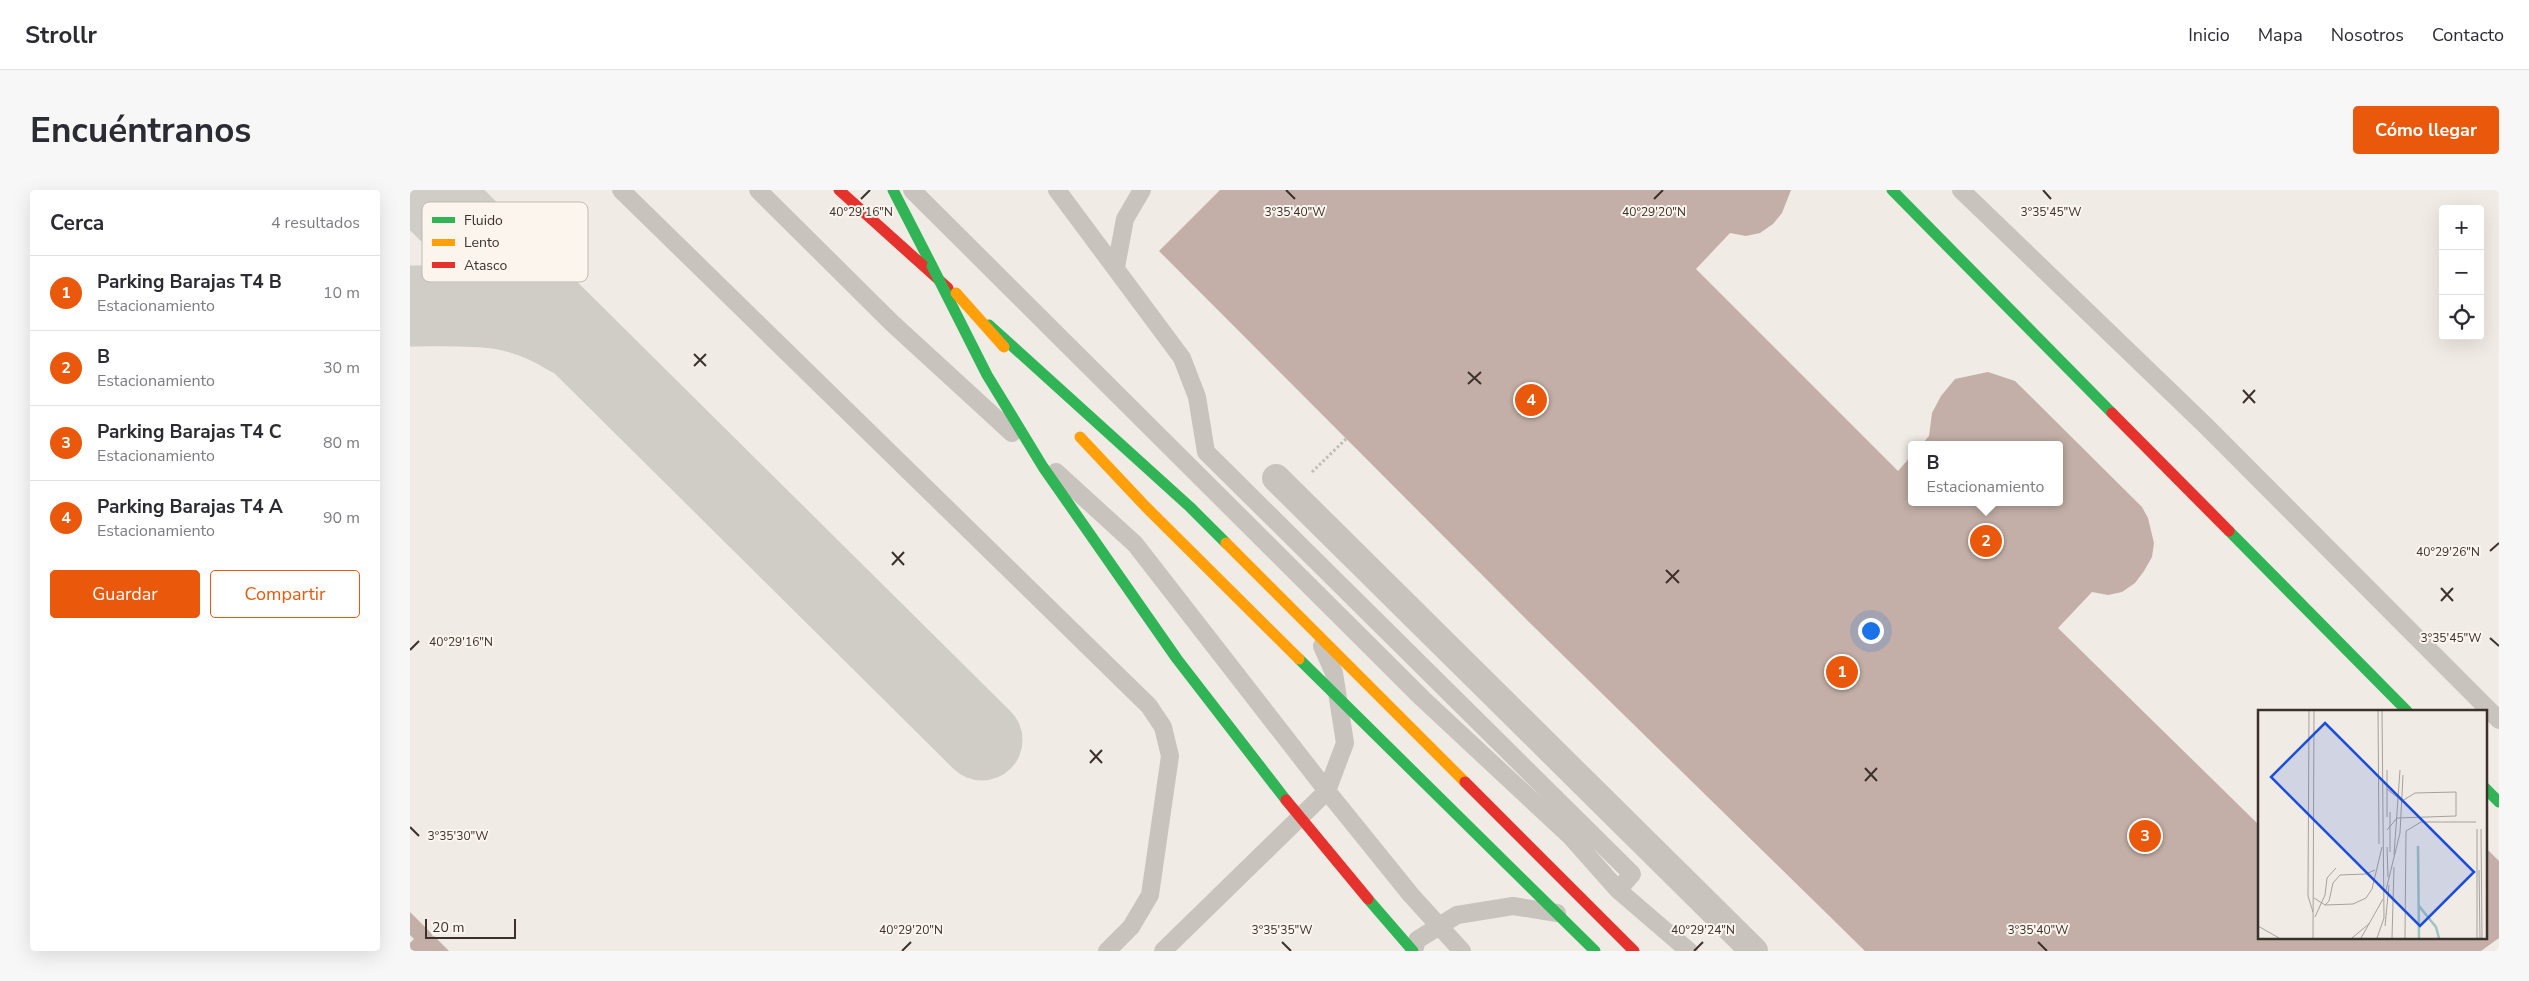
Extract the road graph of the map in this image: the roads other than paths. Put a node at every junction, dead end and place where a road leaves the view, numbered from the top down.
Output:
1 (621, 190) edge
2 (758, 190) edge
3 (839, 190) edge
4 (893, 190) edge
5 (912, 190) edge
6 (1057, 190) edge
7 (1142, 190) edge
8 (1892, 190) edge
9 (1961, 190) edge
10 (932, 266) junction
11 (1116, 267) junction
12 (1030, 377) dead end
13 (1074, 430) dead end
14 (1276, 478) dead end
15 (1316, 632) junction
16 (2406, 710) edge
17 (2499, 720) edge
18 (2486, 789) edge
19 (1327, 791) junction
20 (2499, 802) edge
21 (1618, 890) junction
22 (1604, 920) junction
23 (1439, 925) junction
24 (1107, 951) edge
25 (1163, 951) edge
26 (1414, 951) edge
27 (1462, 951) edge
28 (1595, 951) edge
29 (1634, 951) edge
30 (1689, 951) edge
31 (1754, 951) edge

1 - 24 lane
2 - 19 lane
3 - 15 street
4 - 10 street
5 - 21 lane
6 - 11 lane
7 - 11 lane
8 - 16 street
9 - 17 lane
10 - 12 street, bridge
10 - 26 street, bridge
11 - 21 lane
13 - 28 street, bridge
14 - 31 street
15 - 19 lane
15 - 22 street
18 - 20 street
19 - 23 lane
19 - 25 lane
21 - 30 lane
22 - 23 lane
22 - 29 street
23 - 26 lane
23 - 27 lane

